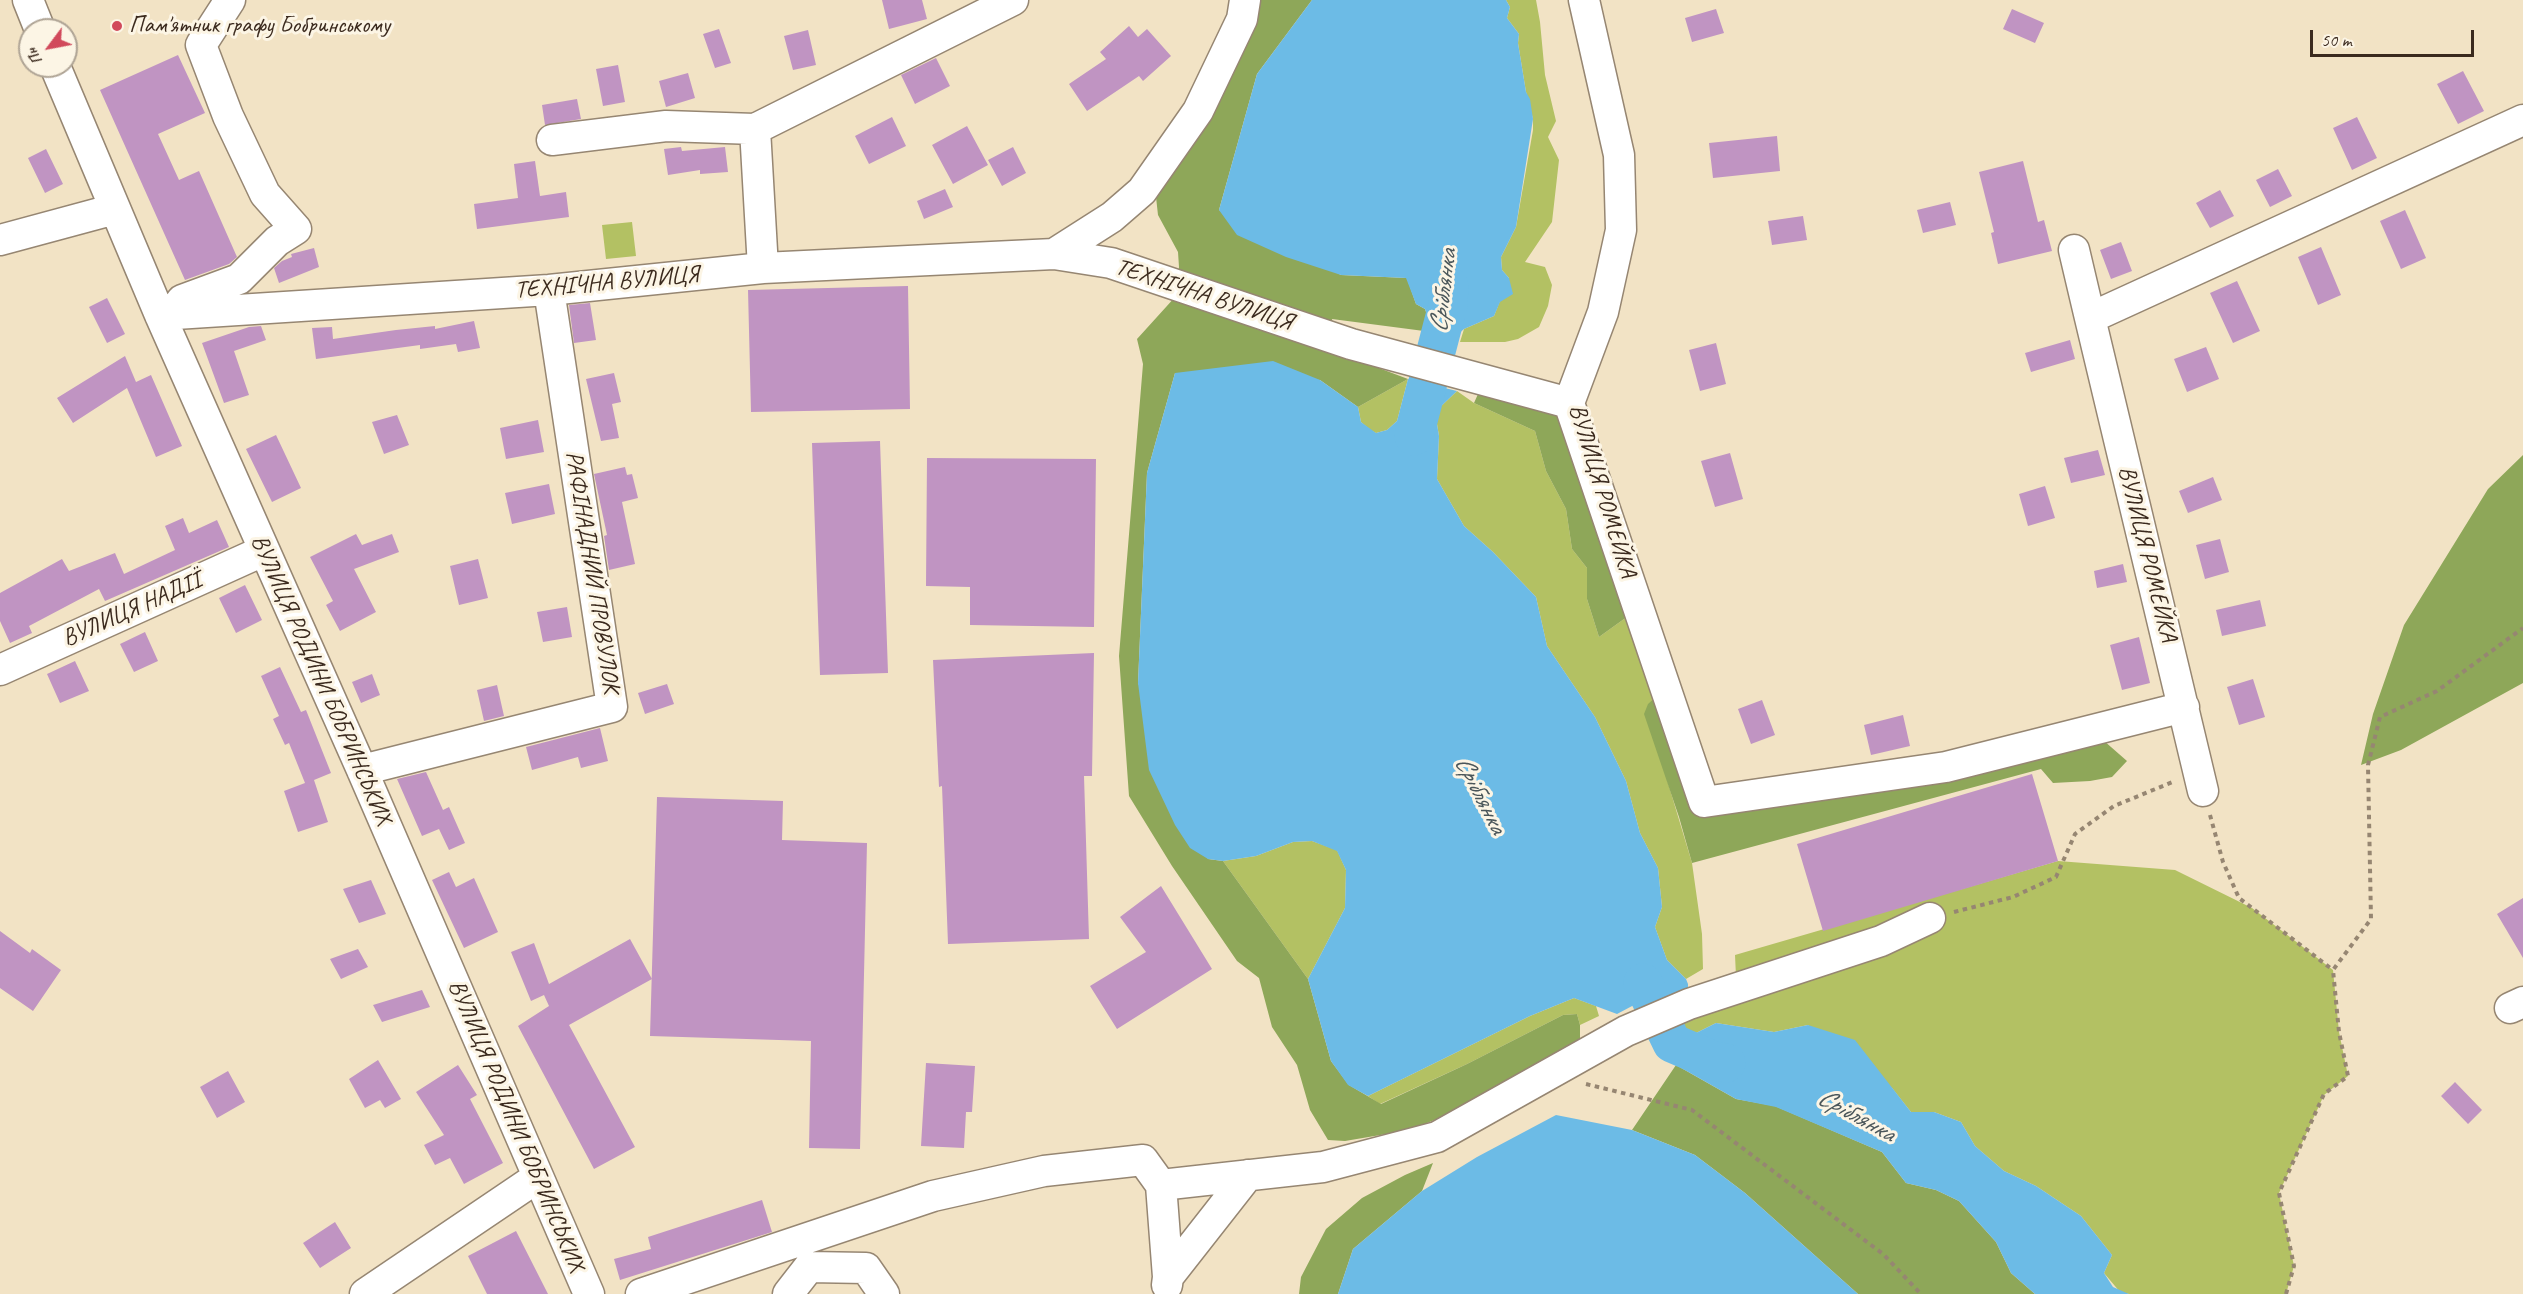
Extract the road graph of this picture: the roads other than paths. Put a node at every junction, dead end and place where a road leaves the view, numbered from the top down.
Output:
1 (28, 0) edge
2 (230, 0) edge
3 (1013, 0) edge
4 (1245, 0) edge
5 (1584, 0) edge
6 (35, 18) edge
7 (60, 78) edge
8 (2523, 120) edge
9 (755, 129) junction
10 (552, 140) dead end
11 (115, 209) junction
12 (0, 240) edge
13 (2074, 250) dead end
14 (1054, 254) junction
15 (764, 268) junction
16 (549, 290) junction
17 (170, 314) junction
18 (2090, 318) junction
19 (1569, 403) junction
20 (263, 551) junction
21 (0, 670) edge
22 (2184, 707) junction
23 (362, 770) junction
24 (2201, 781) road end
25 (1930, 918) road end
26 (1248, 1175) junction
27 (538, 1177) junction
28 (1161, 1185) junction
29 (1167, 1286) edge
30 (366, 1294) edge
31 (589, 1294) edge
32 (641, 1294) edge
33 (788, 1294) edge
34 (884, 1294) edge

1 - 6 street
2 - 17 street
3 - 9 street
4 - 14 street, ТЕХНІЧНА ВУЛИЦЯ
5 - 19 street, ВУЛИЦЯ РОМЕЙКА
7 - 11 street, ВУЛИЦЯ РОДИНИ БОБРИНСЬКИХ
8 - 18 street
9 - 10 street
9 - 15 street
11 - 12 street
11 - 17 street, ВУЛИЦЯ РОДИНИ БОБРИНСЬКИХ
13 - 18 street, ВУЛИЦЯ РОМЕЙКА
14 - 15 street, ТЕХНІЧНА ВУЛИЦЯ
14 - 19 street, ТЕХНІЧНА ВУЛИЦЯ
15 - 16 street, ТЕХНІЧНА ВУЛИЦЯ
16 - 17 street, ТЕХНІЧНА ВУЛИЦЯ
16 - 23 street, РАФІНАДНИЙ ПРОВУЛОК
17 - 20 street, ВУЛИЦЯ РОДИНИ БОБРИНСЬКИХ
18 - 22 street, ВУЛИЦЯ РОМЕЙКА
19 - 22 street, ВУЛИЦЯ РОМЕЙКА
20 - 21 street, ВУЛИЦЯ НАДІЇ
20 - 23 street, ВУЛИЦЯ РОДИНИ БОБРИНСЬКИХ
22 - 24 street, ВУЛИЦЯ РОМЕЙКА
23 - 27 street, ВУЛИЦЯ РОДИНИ БОБРИНСЬКИХ
25 - 26 street
26 - 28 street
26 - 29 street
27 - 30 street
27 - 31 street, ВУЛИЦЯ РОДИНИ БОБРИНСЬКИХ
28 - 29 street
28 - 32 street
33 - 34 street

